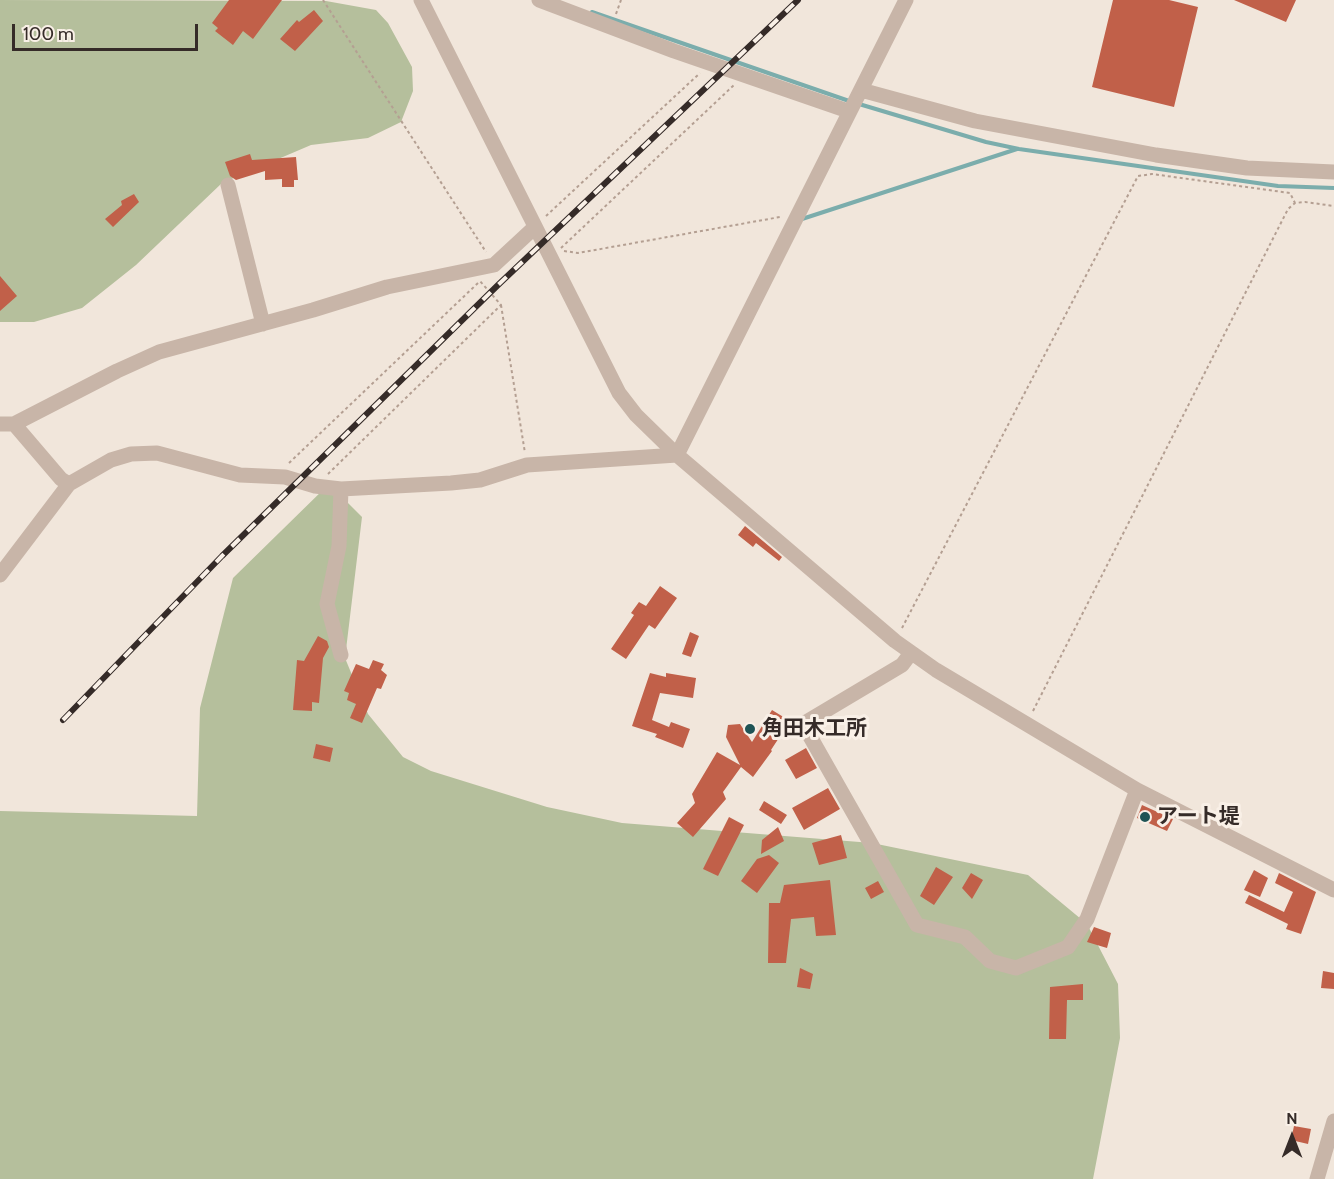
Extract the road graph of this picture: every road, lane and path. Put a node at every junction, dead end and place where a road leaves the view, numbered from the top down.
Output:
1 (323, 0) edge
2 (421, 0) edge
3 (539, 0) edge
4 (621, 0) edge
5 (906, 0) edge
6 (616, 14) dead end
7 (710, 63) junction
8 (744, 75) junction
9 (854, 101) junction
10 (1334, 172) edge
11 (228, 185) dead end
12 (1295, 203) junction
13 (1334, 206) edge
14 (798, 210) junction
15 (535, 227) junction
16 (494, 265) junction
17 (480, 281) junction
18 (501, 305) junction
19 (263, 324) junction
20 (7, 424) edge
21 (676, 455) junction
22 (527, 465) junction
23 (275, 477) junction
24 (69, 484) junction
25 (315, 486) junction
26 (341, 489) junction
27 (0, 575) edge
28 (895, 641) junction
29 (911, 652) junction
30 (341, 655) dead end
31 (1027, 724) junction
32 (1137, 790) junction
33 (1334, 890) edge
34 (1334, 1121) edge
35 (1317, 1179) edge

1 - 16 path
2 - 15 street
3 - 7 street
4 - 6 path
5 - 9 street
7 - 8 street
7 - 15 path
8 - 9 street
8 - 14 path
9 - 10 street
9 - 14 street
11 - 19 street
12 - 13 path
12 - 28 path
12 - 31 path
14 - 21 street
15 - 16 street
15 - 21 street
16 - 17 path
16 - 19 street
17 - 18 path
17 - 23 path
18 - 22 path
18 - 25 path
19 - 20 street
20 - 24 street
21 - 22 street
21 - 28 street
22 - 26 street
23 - 24 street
23 - 25 street
24 - 27 street
25 - 26 street
26 - 30 street
28 - 29 street
29 - 31 street
29 - 32 street
31 - 32 street
32 - 33 street
34 - 35 street

